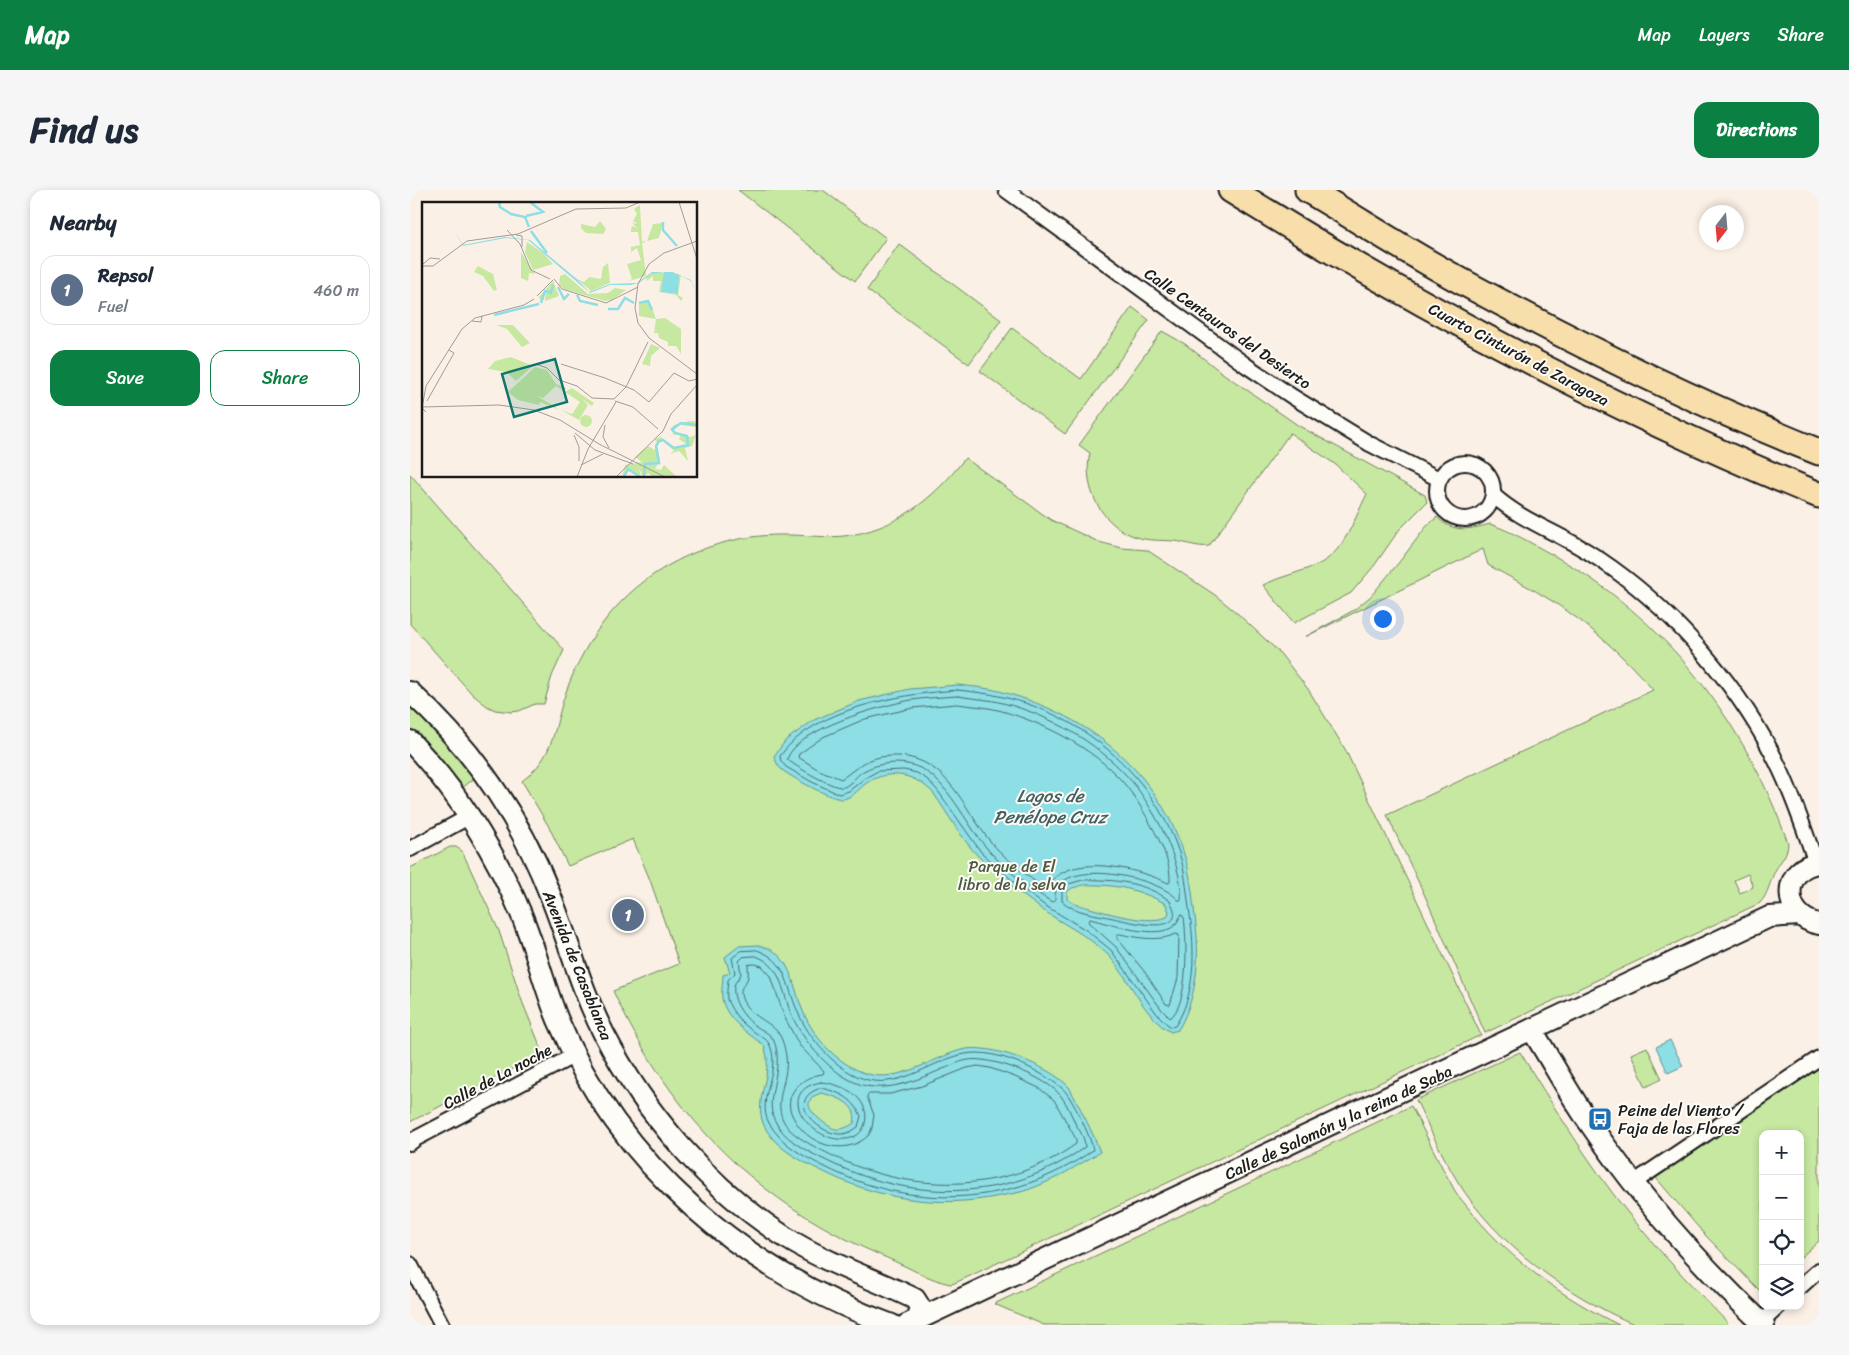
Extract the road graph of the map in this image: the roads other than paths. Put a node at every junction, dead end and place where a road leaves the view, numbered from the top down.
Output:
1 (1006, 190) edge
2 (1231, 190) edge
3 (1308, 190) edge
4 (1819, 452) edge
5 (1439, 479) junction
6 (1493, 495) junction
7 (1819, 495) edge
8 (410, 692) edge
9 (410, 741) edge
10 (470, 816) junction
11 (410, 849) edge
12 (1817, 863) edge
13 (1790, 893) junction
14 (1800, 915) junction
15 (1769, 917) junction
16 (1819, 924) edge
17 (1532, 1030) junction
18 (575, 1055) junction
19 (1819, 1058) edge
20 (410, 1143) edge
21 (1633, 1183) junction
22 (410, 1264) edge
23 (1819, 1270) edge
24 (1804, 1283) edge
25 (900, 1292) junction
26 (831, 1301) junction
27 (950, 1305) junction
28 (1775, 1310) edge
29 (913, 1322) edge
30 (888, 1324) edge
31 (1763, 1324) edge
32 (442, 1325) edge
33 (856, 1325) edge

1 - 5 street, Calle Centauros del Desierto
2 - 7 highway, Cuarto Cinturón de Zaragoza
3 - 4 highway
5 - 6 street
5 - 6 street
6 - 12 street
8 - 25 main road, Avenida de Casablanca
9 - 10 main road, Avenida de Casablanca
10 - 11 street
10 - 18 main road, Avenida de Casablanca
12 - 13 main road, Calle de Salomón y la reina de Saba
13 - 14 main road
13 - 15 main road, Calle de Salomón y la reina de Saba
14 - 15 main road, Calle de Salomón y la reina de Saba
14 - 16 main road
15 - 17 main road, Calle de Salomón y la reina de Saba
17 - 21 main road
17 - 27 main road, Calle de Salomón y la reina de Saba
18 - 20 street, Calle de La noche
18 - 26 main road, Avenida de Casablanca
19 - 21 street
21 - 31 main road
22 - 32 street
23 - 24 street
25 - 27 main road
25 - 29 main road
25 - 30 main road
26 - 30 main road, Avenida de Casablanca
26 - 33 main road
27 - 29 main road, Calle de Salomón y la reina de Saba
28 - 31 street

